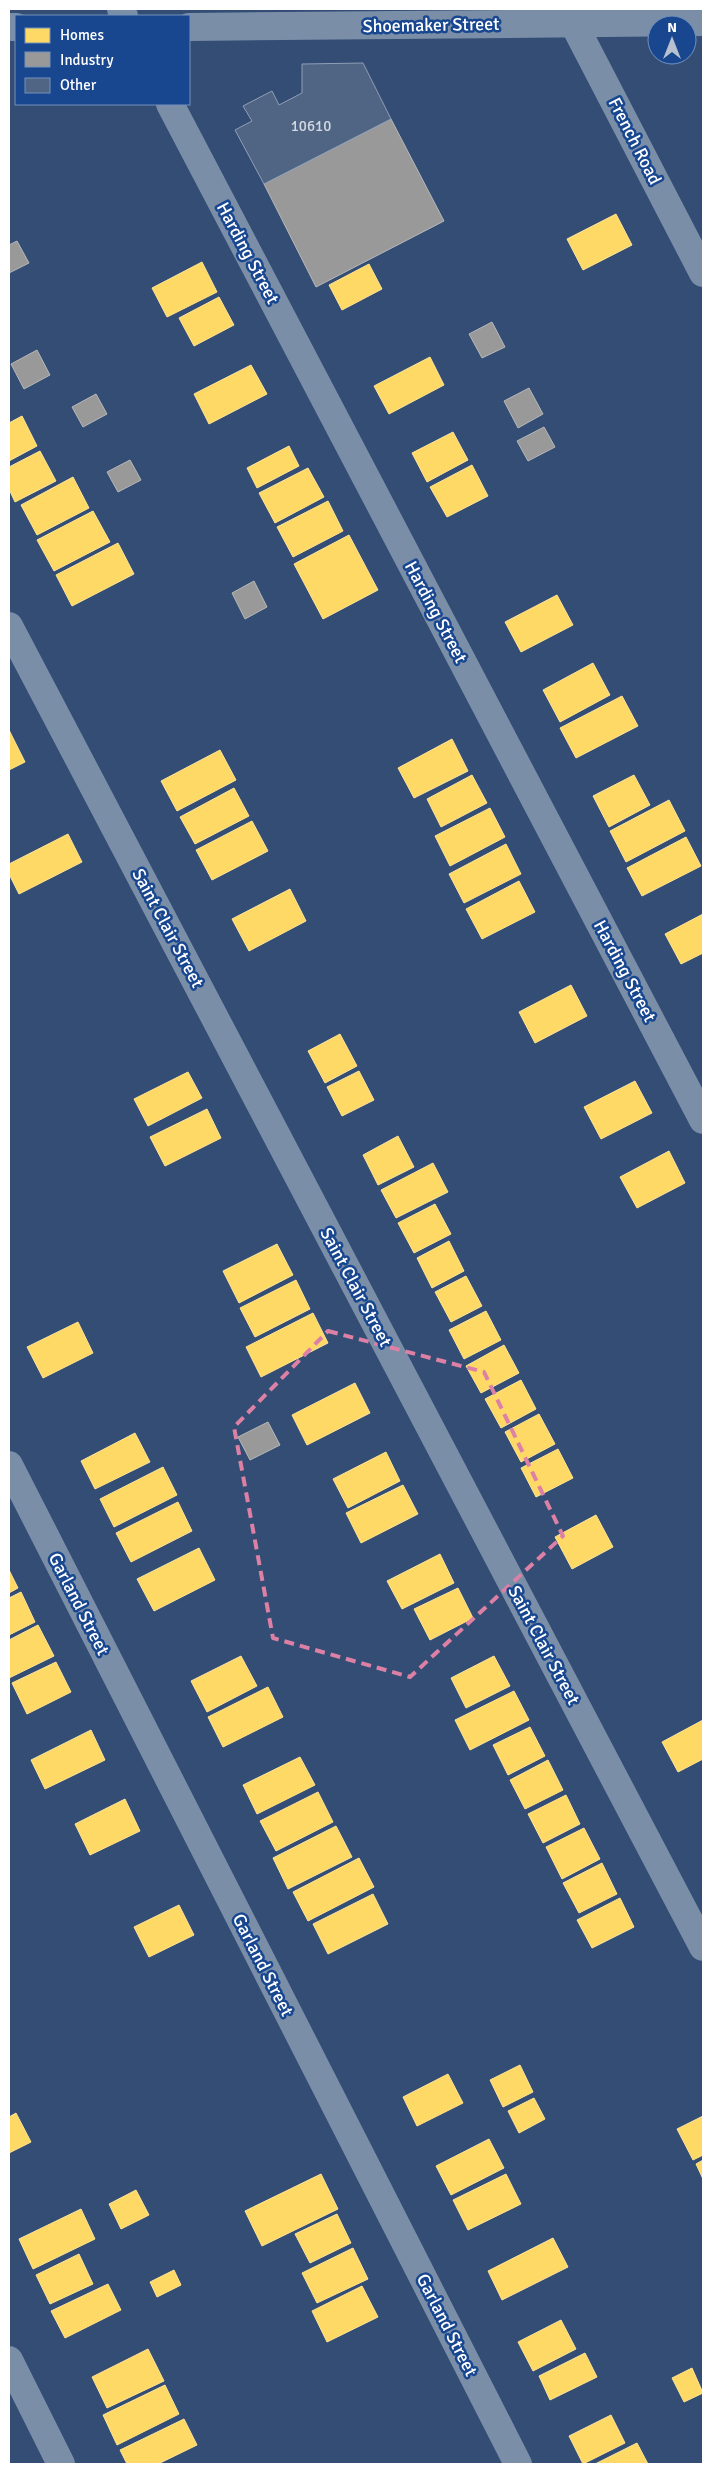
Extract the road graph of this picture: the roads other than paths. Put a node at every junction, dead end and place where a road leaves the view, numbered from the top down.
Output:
1 (570, 16) edge
2 (703, 22) edge
3 (190, 27) edge
4 (171, 105) edge
5 (703, 273) edge
6 (9, 626) edge
7 (703, 1120) edge
8 (9, 1465) edge
9 (703, 1947) edge
10 (9, 2360) edge
11 (60, 2464) edge
12 (518, 2464) edge

1 - 2 street, Shoemaker Street
1 - 3 street, Shoemaker Street
1 - 5 street, French Road
4 - 7 street, Harding Street
6 - 9 street, Saint Clair Street
8 - 12 street, Garland Street
10 - 11 street

